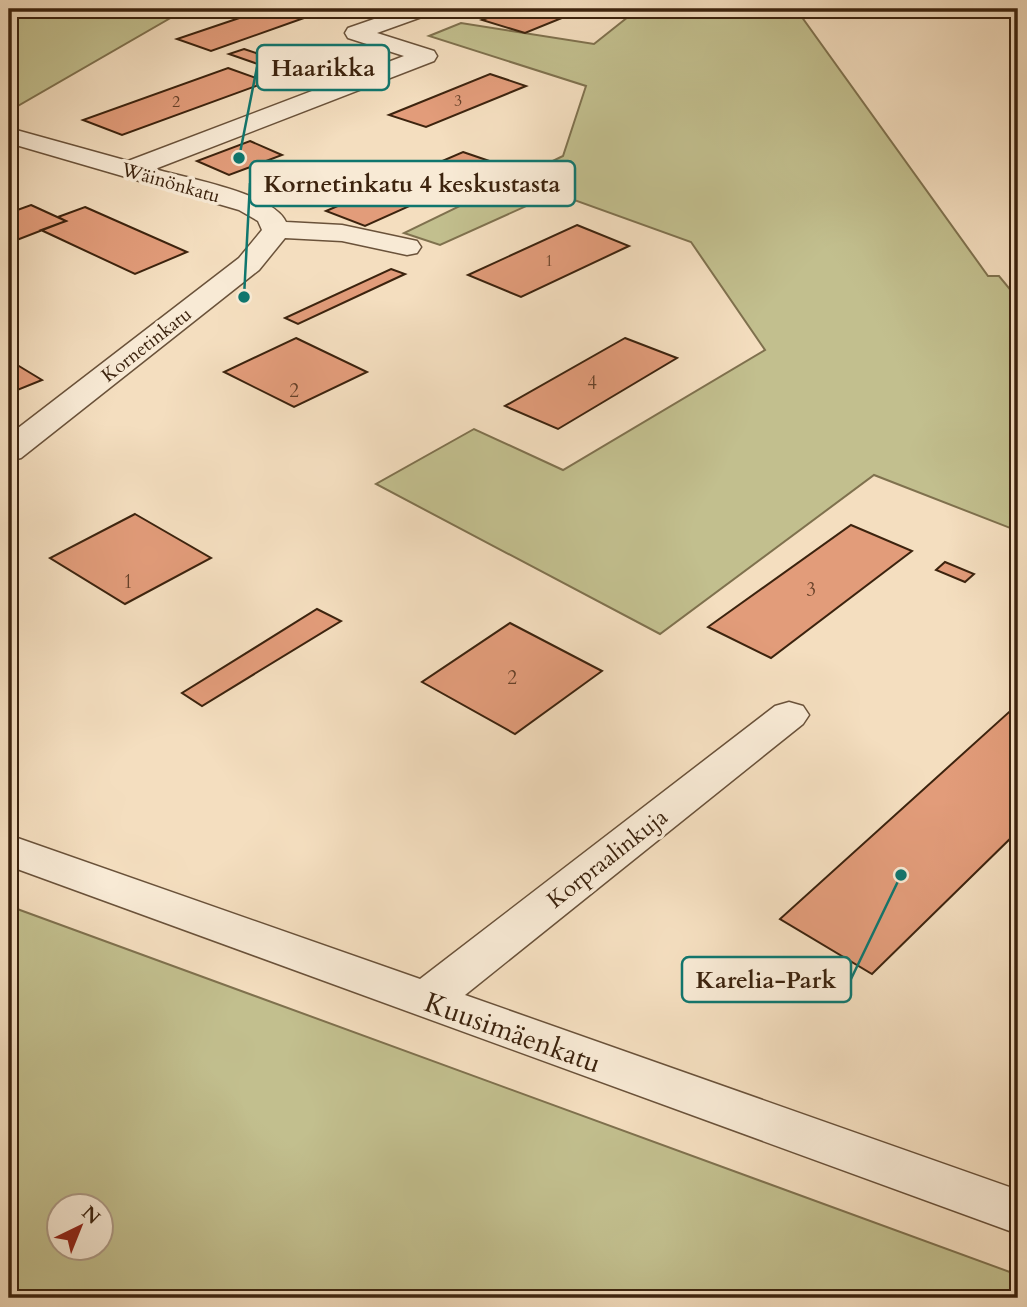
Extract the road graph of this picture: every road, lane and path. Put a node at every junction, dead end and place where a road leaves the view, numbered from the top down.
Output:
1 (422, 9) edge
2 (9, 135) edge
3 (129, 170) junction
4 (276, 230) junction
5 (407, 247) dead end
6 (9, 451) edge
7 (789, 715) dead end
8 (9, 850) edge
9 (424, 1001) junction
10 (1018, 1212) edge

1 - 3 street
2 - 3 street, Wäinönkatu
3 - 4 street, Wäinönkatu
4 - 5 street
4 - 6 street, Kornetinkatu
7 - 9 street, Korpraalinkuja
8 - 9 street, Kuusimäenkatu
9 - 10 street, Kuusimäenkatu

